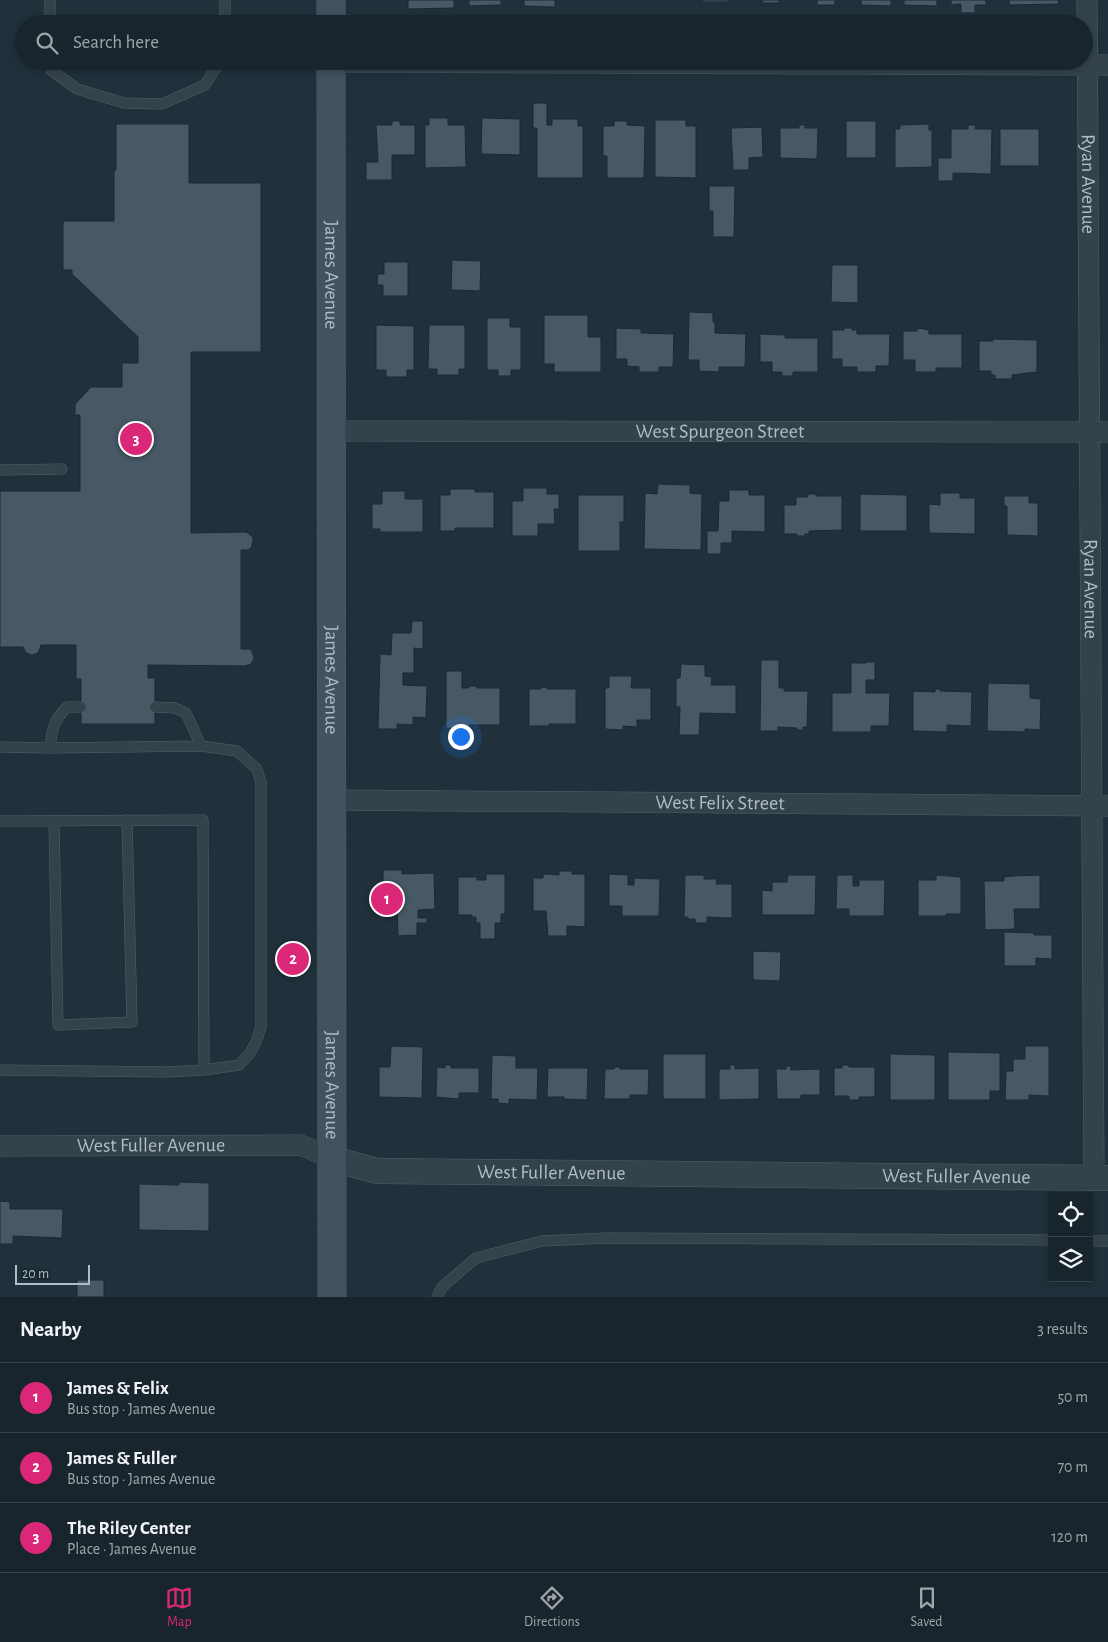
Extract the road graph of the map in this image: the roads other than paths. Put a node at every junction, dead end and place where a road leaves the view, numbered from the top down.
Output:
1 (50, 0) edge
2 (225, 0) edge
3 (331, 0) edge
4 (1087, 0) edge
5 (50, 15) edge
6 (225, 15) edge
7 (331, 15) edge
8 (1087, 15) edge
9 (1093, 64) edge
10 (1108, 64) edge
11 (51, 70) edge
12 (214, 70) edge
13 (331, 70) edge
14 (1087, 70) edge
15 (332, 431) junction
16 (1099, 432) edge
17 (62, 469) dead end
18 (0, 470) edge
19 (81, 707) dead end
20 (154, 707) dead end
21 (201, 746) junction
22 (0, 747) edge
23 (50, 748) junction
24 (332, 800) junction
25 (1100, 806) edge
26 (127, 820) junction
27 (0, 821) edge
28 (54, 821) junction
29 (0, 1070) edge
30 (204, 1070) junction
31 (0, 1146) edge
32 (333, 1159) junction
33 (1101, 1178) edge
34 (1048, 1240) edge
35 (1093, 1241) edge
36 (1108, 1241) edge
37 (332, 1297) edge
38 (437, 1297) edge

1 - 5 lane
2 - 6 lane
3 - 7 main road
4 - 8 street, Ryan Avenue
9 - 10 street
11 - 12 lane
13 - 15 main road, James Avenue
14 - 16 street, Ryan Avenue
15 - 16 street, West Spurgeon Street
15 - 24 main road, James Avenue
16 - 25 street, Ryan Avenue
17 - 18 lane
19 - 23 lane
20 - 21 lane
21 - 23 lane
21 - 30 lane
22 - 23 lane
24 - 25 street, West Felix Street
24 - 32 main road, James Avenue
25 - 33 street, Ryan Avenue
26 - 28 lane
26 - 28 lane
26 - 30 lane
27 - 28 lane
29 - 30 lane
31 - 32 street, West Fuller Avenue
32 - 33 street, West Fuller Avenue
32 - 37 main road, James Avenue
34 - 38 lane
35 - 36 lane

